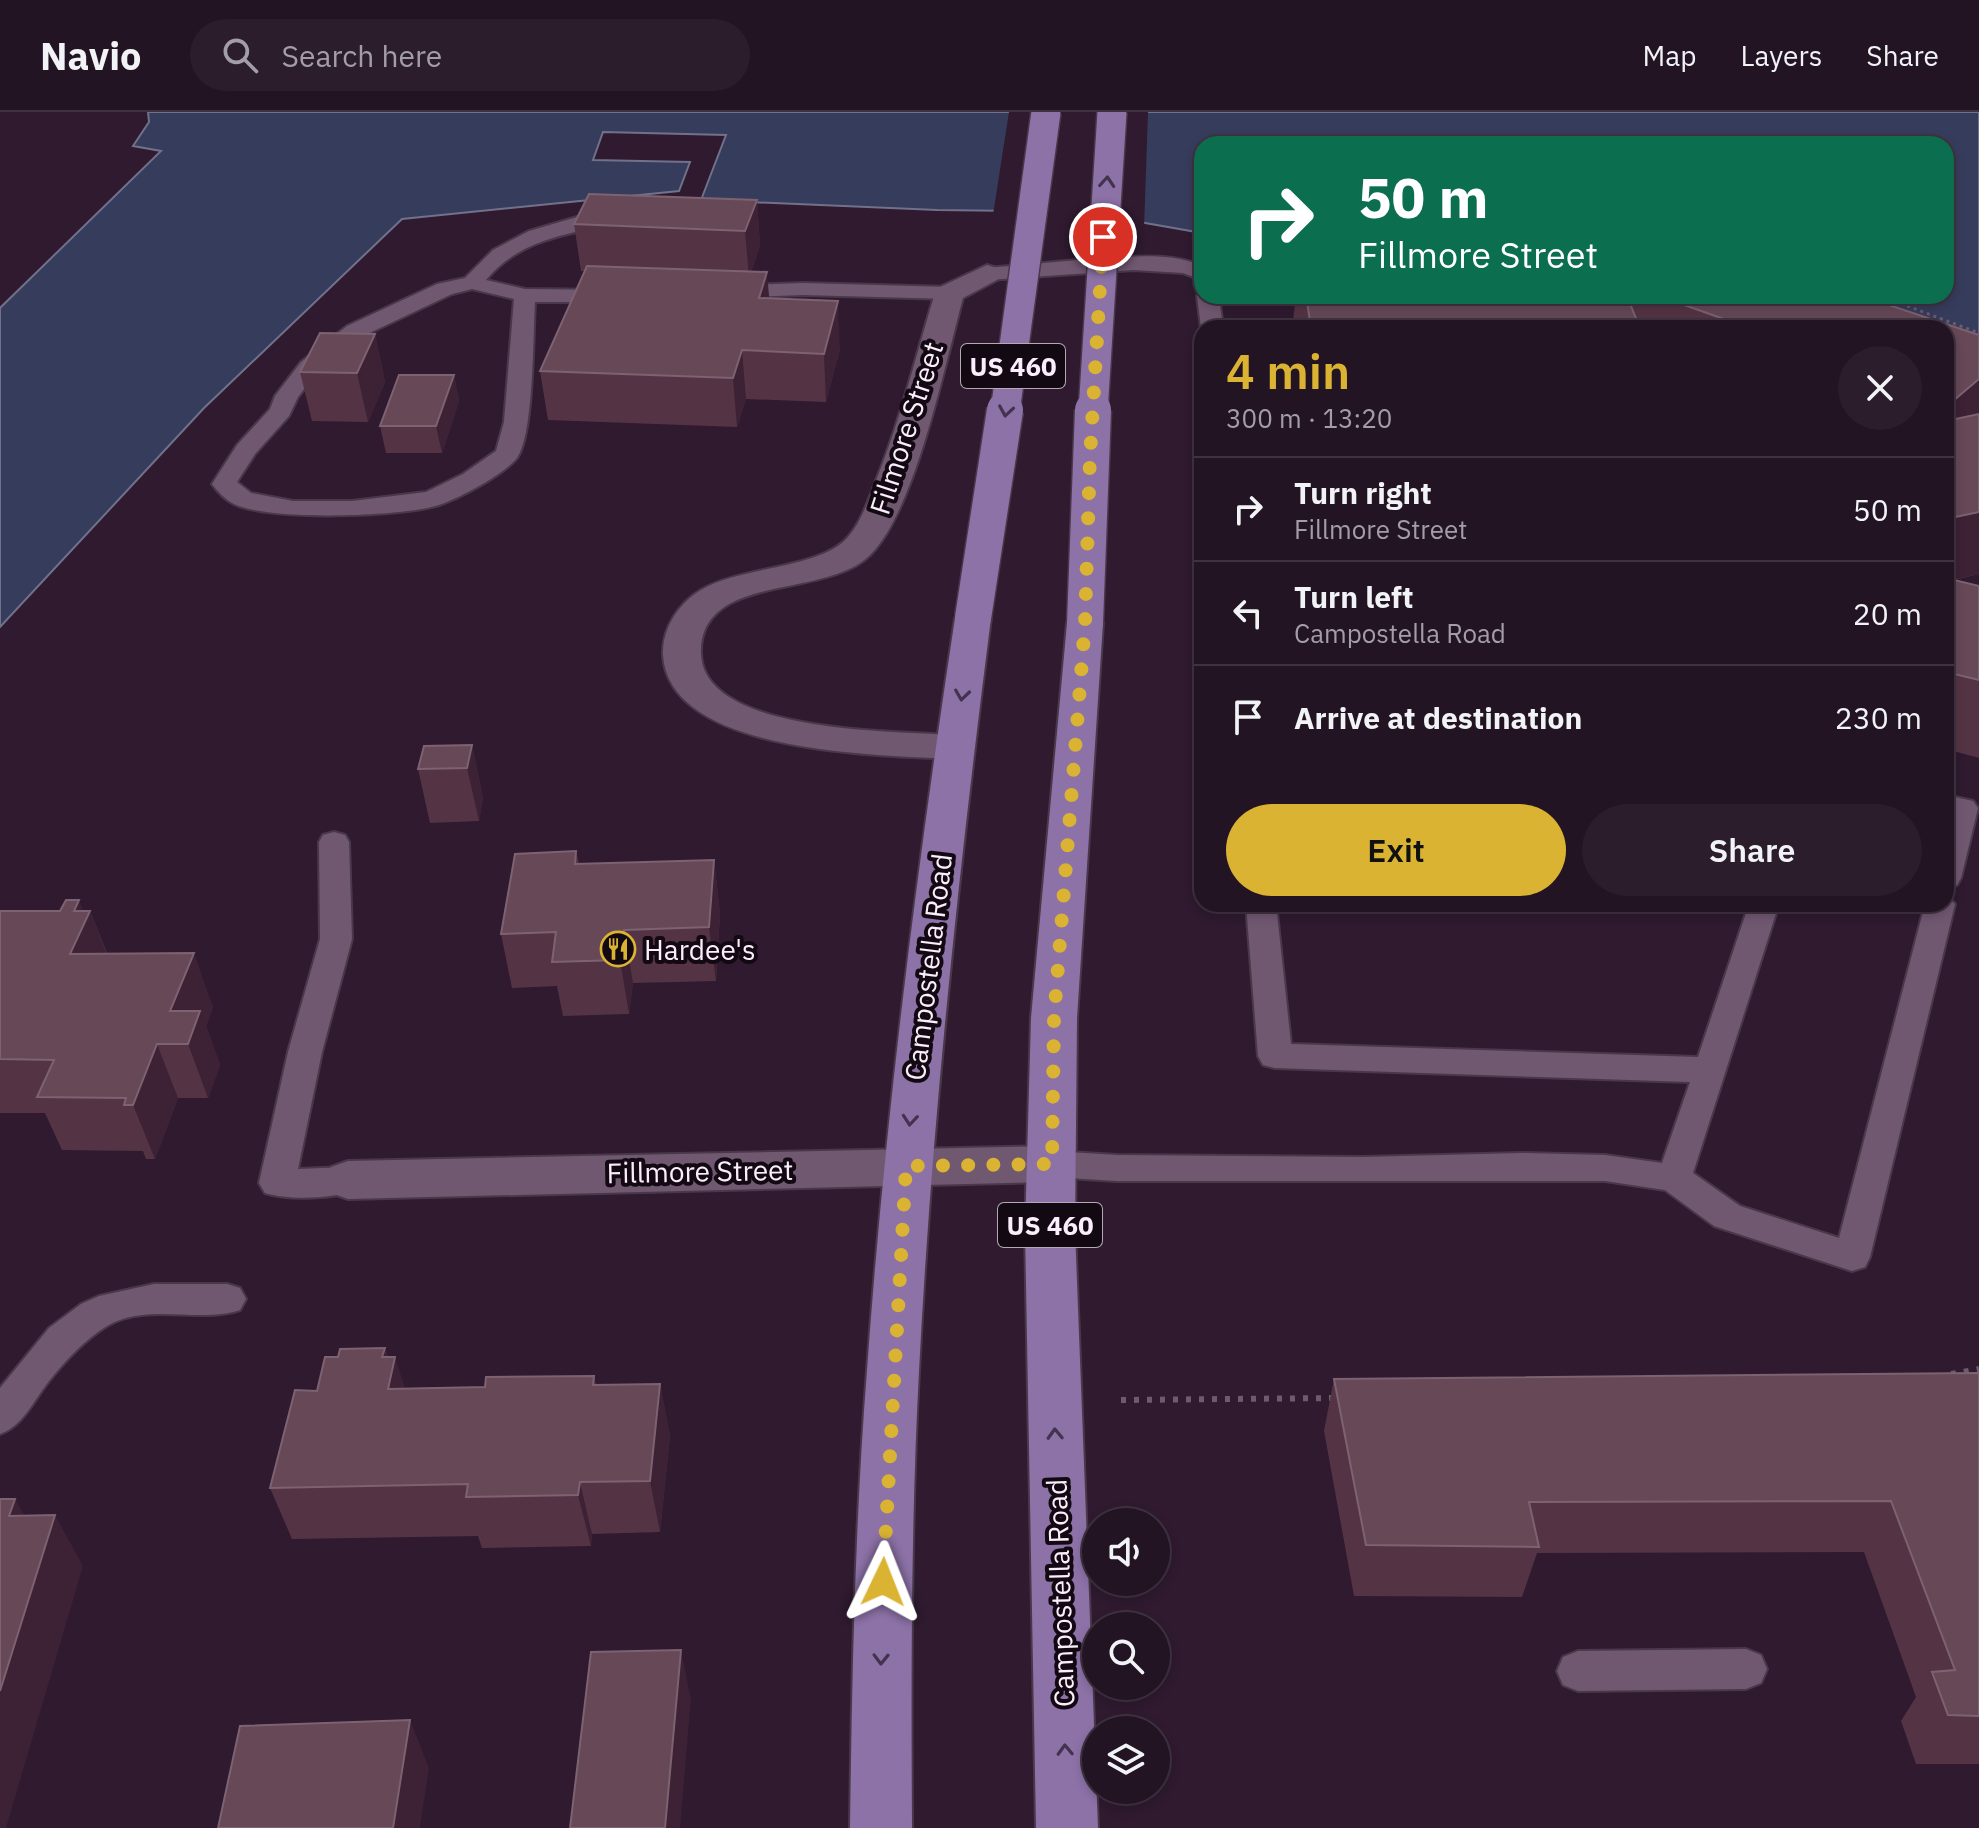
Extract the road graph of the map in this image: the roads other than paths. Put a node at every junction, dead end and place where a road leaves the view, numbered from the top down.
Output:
1 (1046, 112) edge
2 (1112, 112) edge
3 (638, 215) edge
4 (1194, 267) edge
5 (987, 274) joint
6 (472, 283) junction
7 (708, 292) edge
8 (950, 293) junction
9 (525, 295) junction
10 (645, 295) edge
11 (955, 747) junction
12 (1954, 806) edge
13 (334, 842) dead end
14 (1954, 845) edge
15 (1262, 912) edge
16 (1761, 912) edge
17 (1938, 912) edge
18 (1711, 1070) junction
19 (1052, 1164) junction
20 (906, 1166) junction
21 (1674, 1178) junction
22 (348, 1180) joint
23 (227, 1299) dead end
24 (0, 1418) edge
25 (1746, 1669) dead end
26 (1578, 1671) dead end
27 (881, 1828) edge
28 (1067, 1828) edge

1 -> 11 main road, Campostella Road / US 460, bridge
19 -> 2 main road, Campostella Road / US 460, bridge
3 - 6 lane
4 - 5 lane
5 - 8 street
6 - 9 lane
6 - 9 lane
7 - 8 lane
8 - 11 street, Filmore Street
9 - 10 lane
11 -> 20 main road, Campostella Road / US 460
12 - 14 lane
13 - 22 lane
15 - 18 lane
16 - 18 lane
17 - 21 lane
18 - 21 lane
19 - 20 street, Fillmore Street
19 - 21 lane
28 -> 19 main road, Campostella Road / US 460
20 - 22 street, Fillmore Street
20 -> 27 main road, Campostella Road / US 460
23 - 24 lane
25 - 26 lane

